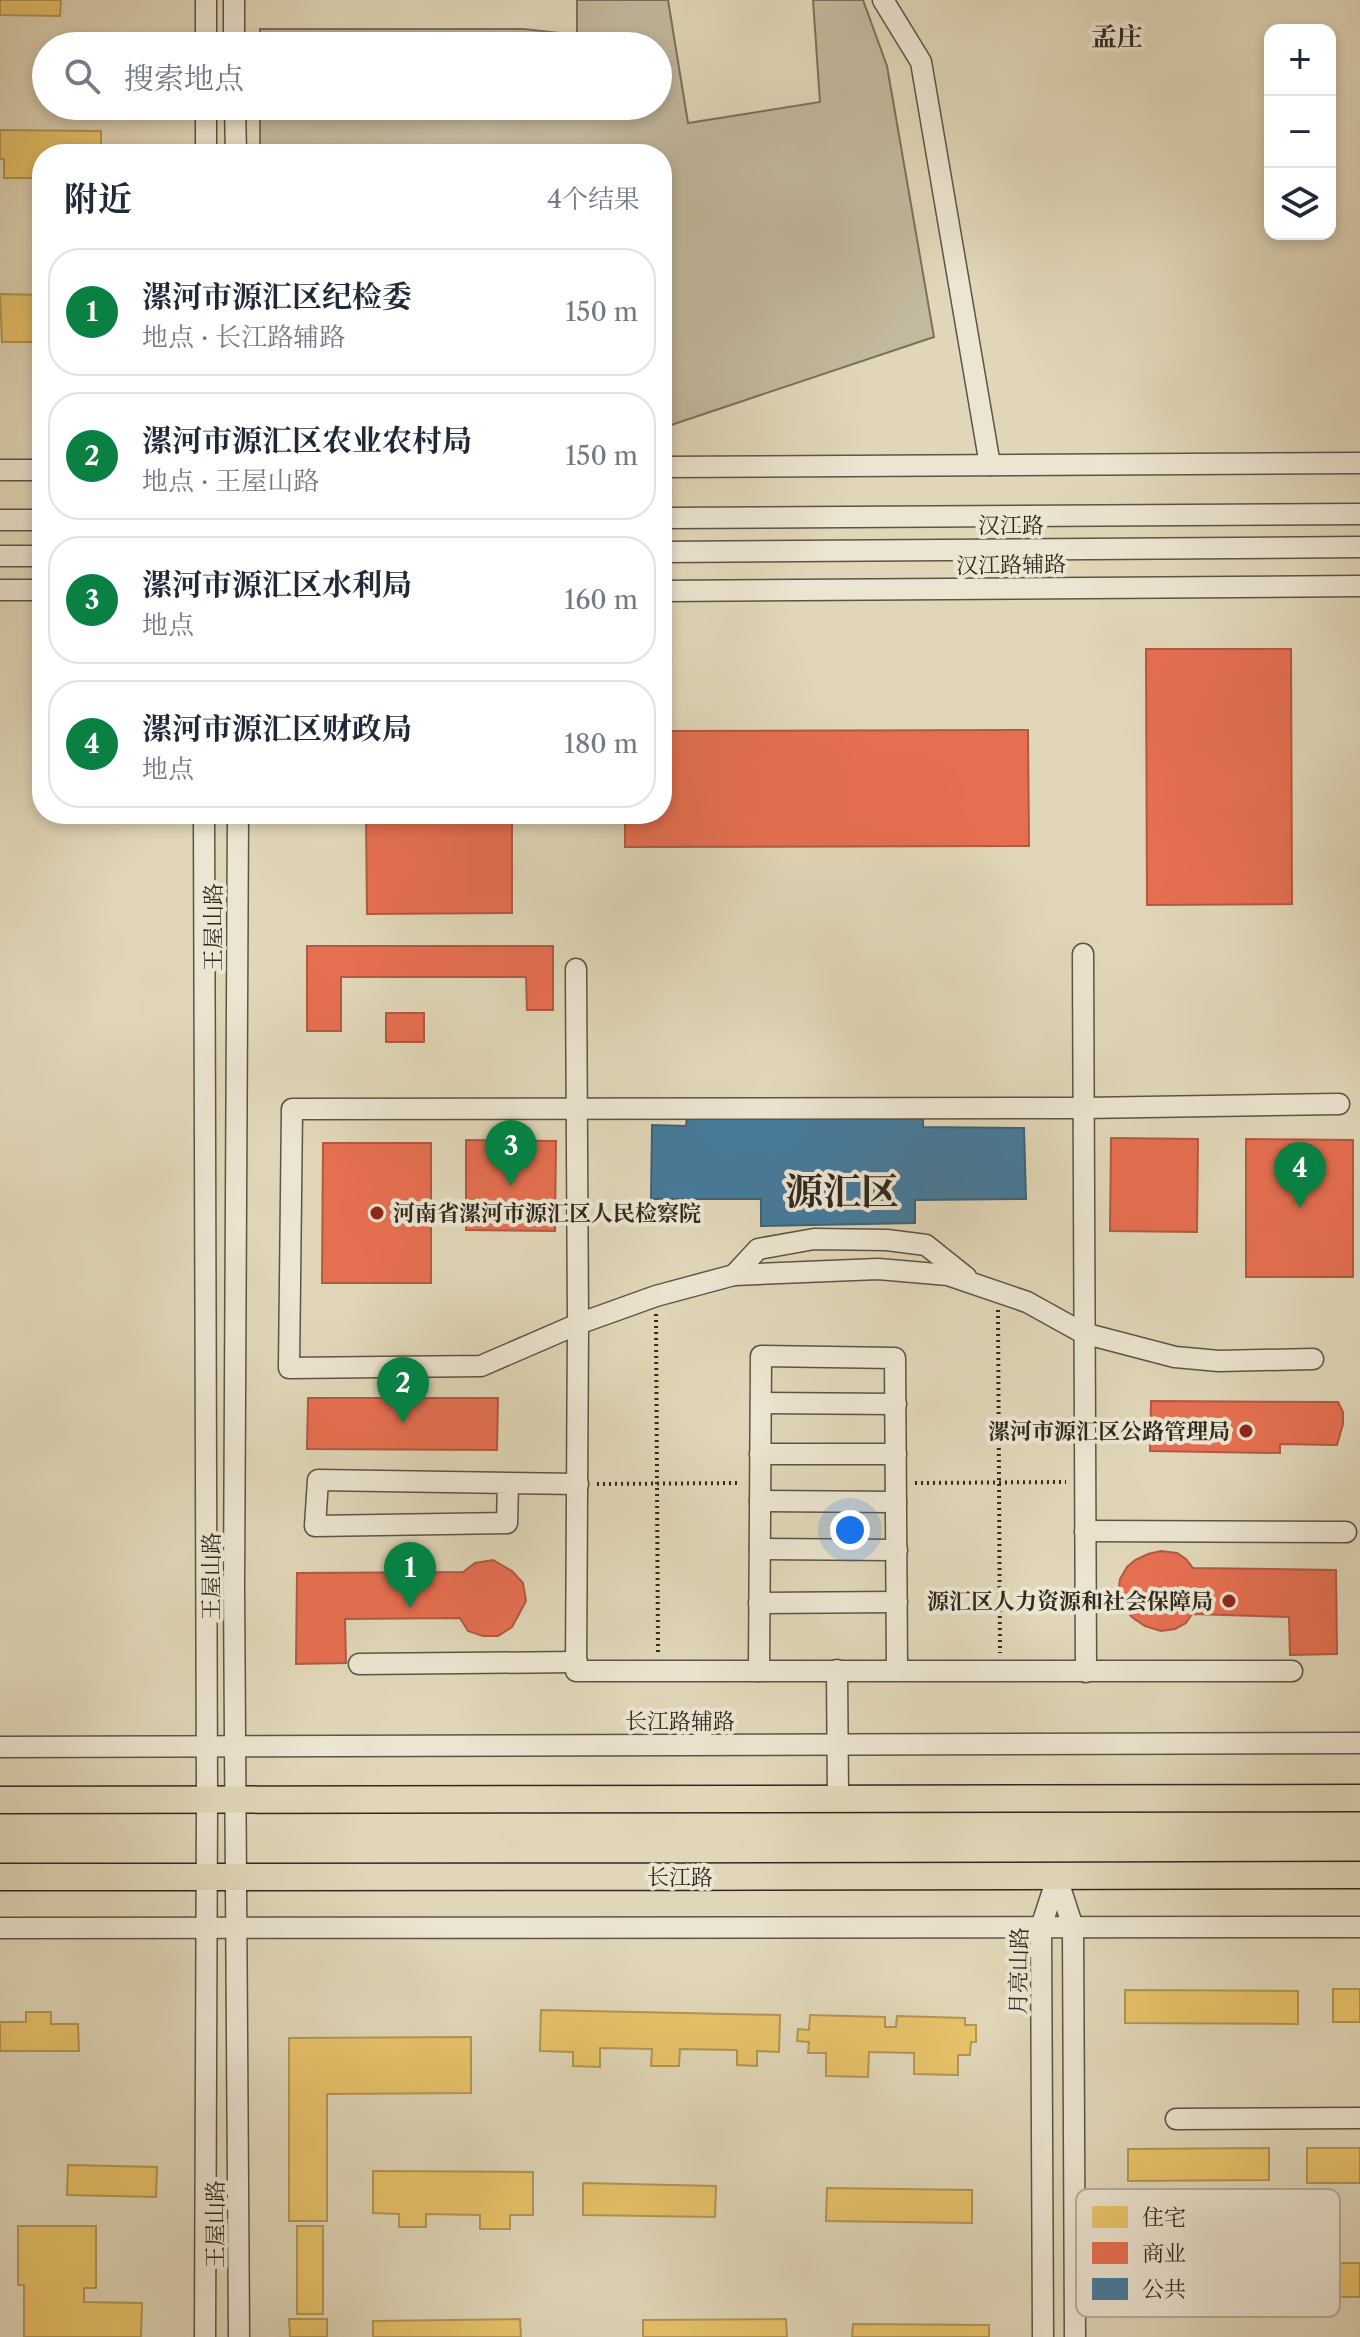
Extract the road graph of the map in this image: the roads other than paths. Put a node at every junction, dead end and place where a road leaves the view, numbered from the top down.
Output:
1 (206, 0) edge
2 (234, 0) edge
3 (883, 0) edge
4 (206, 32) edge
5 (234, 32) edge
6 (206, 120) edge
7 (235, 120) edge
8 (206, 144) edge
9 (236, 144) edge
10 (1360, 463) edge
11 (990, 465) junction
12 (672, 467) edge
13 (0, 470) edge
14 (32, 470) edge
15 (1360, 514) edge
16 (672, 518) edge
17 (0, 520) edge
18 (32, 520) edge
19 (1360, 547) edge
20 (672, 552) edge
21 (0, 556) edge
22 (32, 556) edge
23 (1360, 586) edge
24 (0, 590) edge
25 (32, 590) edge
26 (672, 591) edge
27 (204, 824) edge
28 (238, 824) edge
29 (1083, 954) dead end
30 (576, 969) dead end
31 (1339, 1104) dead end
32 (578, 1108) junction
33 (1084, 1108) junction
34 (734, 1275) junction
35 (974, 1284) junction
36 (578, 1324) junction
37 (1083, 1333) junction
38 (1313, 1359) dead end
39 (761, 1403) junction
40 (896, 1404) junction
41 (760, 1454) junction
42 (896, 1454) junction
43 (508, 1484) junction
44 (578, 1484) junction
45 (760, 1492) junction
46 (896, 1493) junction
47 (1085, 1531) junction
48 (1346, 1532) dead end
49 (760, 1549) junction
50 (897, 1550) junction
51 (897, 1602) junction
52 (759, 1603) junction
53 (577, 1662) junction
54 (359, 1664) dead end
55 (837, 1670) junction
56 (897, 1670) junction
57 (759, 1671) junction
58 (1292, 1671) dead end
59 (1086, 1672) junction
60 (1360, 1743) edge
61 (838, 1744) junction
62 (207, 1746) junction
63 (236, 1746) junction
64 (0, 1747) edge
65 (838, 1798) junction
66 (1360, 1798) edge
67 (0, 1800) edge
68 (207, 1800) junction
69 (237, 1800) junction
70 (1360, 1875) edge
71 (207, 1876) junction
72 (237, 1876) junction
73 (0, 1877) edge
74 (1057, 1878) junction
75 (207, 1926) junction
76 (238, 1926) junction
77 (1041, 1927) junction
78 (1073, 1927) junction
79 (1360, 1927) edge
80 (0, 1928) edge
81 (1360, 2118) edge
82 (1176, 2119) dead end
83 (205, 2337) edge
84 (239, 2337) edge
85 (1043, 2337) edge
86 (1075, 2337) edge

1 - 4 street
2 - 5 street
3 - 11 street
6 - 8 street
7 - 9 street
10 - 11 street
11 - 12 street
13 - 14 street
15 - 16 street, 汉江路
17 - 18 street
19 - 20 street, 汉江路
21 - 22 street
23 - 26 street, 汉江路辅路
24 - 25 street
27 - 62 street, 王屋山路
28 - 63 street, 王屋山路
29 - 33 street
30 - 32 street
31 - 33 street
32 - 33 street
32 - 36 street
32 - 36 street
33 - 37 street
34 - 35 street
34 - 35 street
34 - 36 street
35 - 37 street
36 - 44 street
37 - 38 street
37 - 47 street
39 - 40 street
39 - 40 street
39 - 41 street
40 - 42 street
41 - 42 street
41 - 45 street
42 - 46 street
43 - 43 street
43 - 44 street
44 - 53 street
45 - 46 street
45 - 49 street
46 - 50 street
47 - 48 street
47 - 59 street
49 - 50 street
49 - 52 street
50 - 51 street
51 - 52 street
51 - 56 street
52 - 57 street
53 - 54 street
53 - 57 street
55 - 56 street
55 - 57 street
55 - 61 street
56 - 59 street
58 - 59 street
60 - 61 street, 长江路辅路
61 - 63 street, 长江路辅路
61 - 65 street
62 - 63 street, 长江路辅路
62 - 64 street, 长江路辅路
62 - 68 street, 王屋山路
63 - 69 street, 王屋山路
65 - 66 main road
65 - 69 main road
67 - 68 main road
68 - 69 main road
68 - 71 street, 王屋山路
69 - 72 street, 王屋山路
70 - 74 main road, 长江路
71 - 72 main road, 长江路
71 - 73 main road, 长江路
71 - 75 street, 王屋山路
72 - 74 main road, 长江路
72 - 76 street, 王屋山路
74 - 77 street, 月亮山路
74 - 78 street
75 - 76 street
75 - 80 street
75 - 83 street, 王屋山路
76 - 77 street
76 - 84 street, 王屋山路
77 - 78 street
77 - 85 street, 月亮山路
78 - 79 street
78 - 86 street
81 - 82 street

